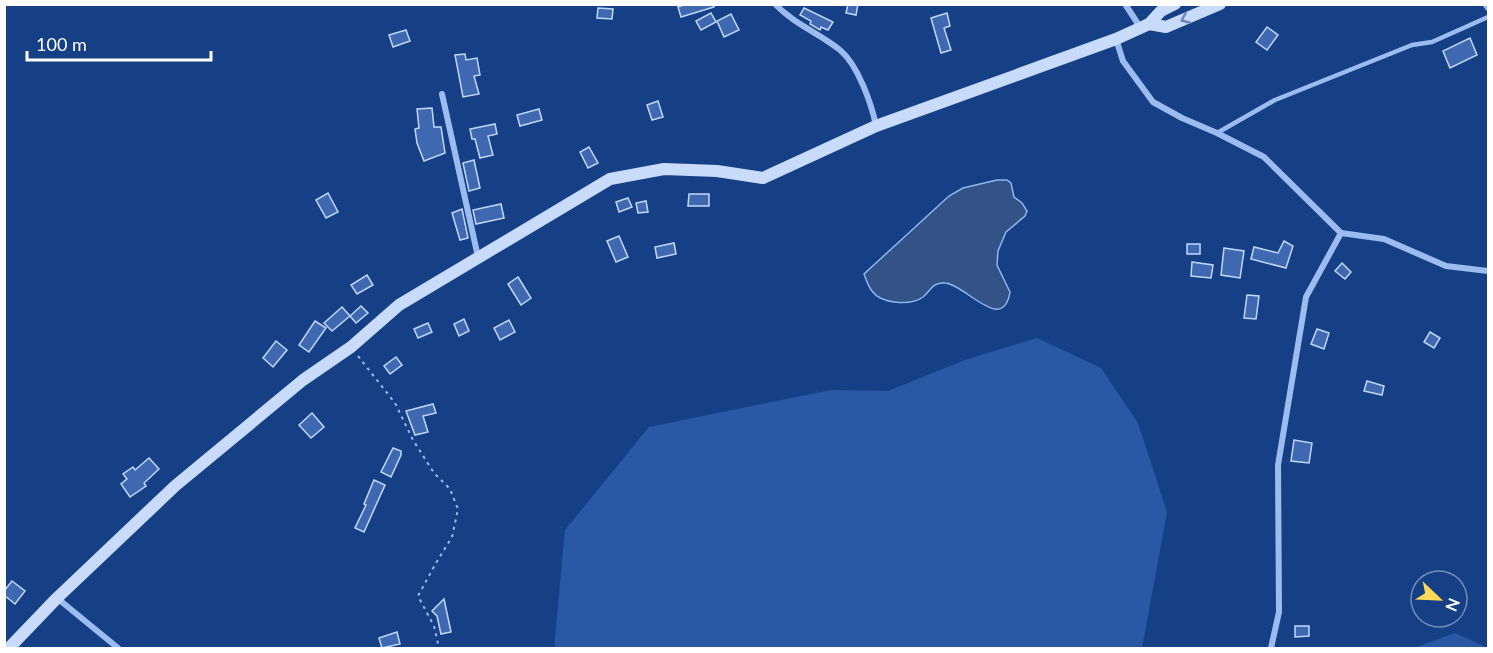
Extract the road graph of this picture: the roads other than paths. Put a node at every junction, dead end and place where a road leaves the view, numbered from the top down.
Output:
1 (775, 4) edge
2 (1125, 4) edge
3 (1175, 4) edge
4 (1220, 4) edge
5 (1485, 4) edge
6 (1488, 8) edge
7 (1488, 16) edge
8 (1145, 25) junction
9 (1116, 39) junction
10 (442, 94) dead end
11 (876, 126) junction
12 (1217, 133) junction
13 (1341, 233) junction
14 (478, 257) junction
15 (1488, 271) edge
16 (57, 598) junction
17 (9, 648) edge
18 (118, 648) edge
19 (1271, 648) edge

1 - 11 street
2 - 8 street
3 - 8 main road
4 -> 8 main road
5 - 6 street
7 - 12 lane
8 - 9 main road
9 - 11 main road
9 - 12 street
10 - 14 street
11 - 14 main road
12 - 13 street
13 - 15 street
13 - 19 street
14 - 16 main road
16 - 17 main road
16 - 18 street

